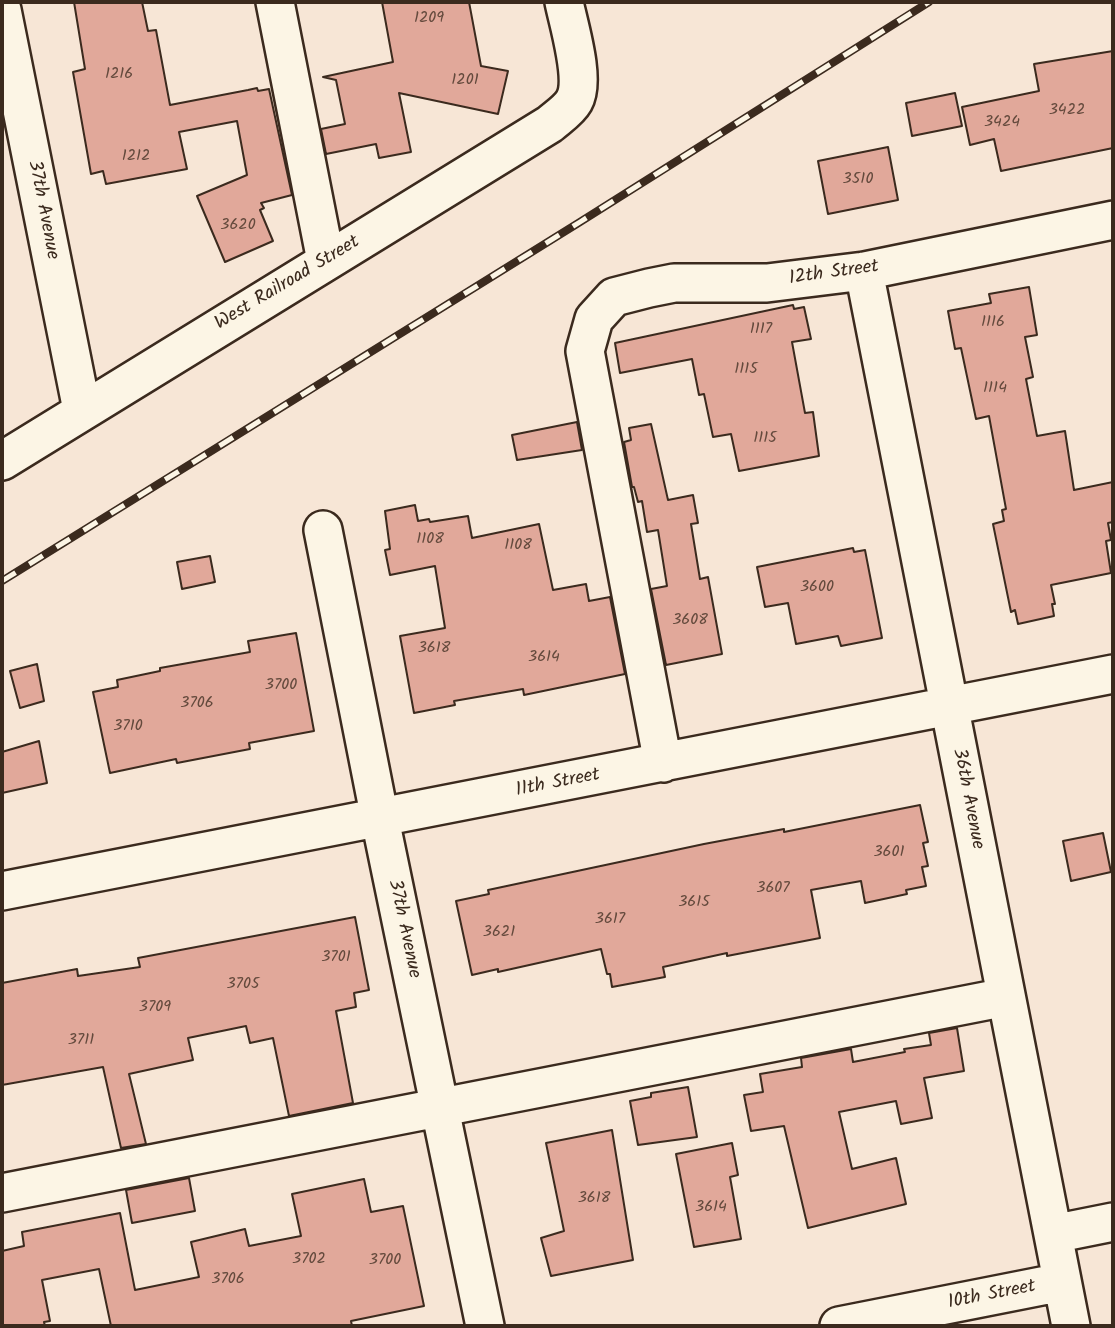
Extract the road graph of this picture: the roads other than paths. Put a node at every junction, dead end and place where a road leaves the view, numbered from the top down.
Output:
1 (275, 2) edge
2 (564, 2) edge
3 (2, 9) edge
4 (1113, 220) edge
5 (326, 261) junction
6 (864, 271) junction
7 (82, 410) junction
8 (2, 461) edge
9 (323, 530) dead end
10 (1113, 674) edge
11 (948, 706) junction
12 (663, 763) junction
13 (380, 819) junction
14 (2, 891) edge
15 (1006, 997) junction
16 (441, 1108) junction
17 (2, 1192) edge
18 (1113, 1222) edge
19 (1053, 1234) junction
20 (1062, 1282) junction
21 (485, 1326) edge
22 (839, 1326) edge
23 (1071, 1326) edge

1 - 5 street
2 - 5 street, West Railroad Street
3 - 7 street, 37th Avenue
4 - 6 street, 12th Street
5 - 7 street, West Railroad Street
6 - 11 street, 36th Avenue
6 - 12 street, 12th Street
7 - 8 street, West Railroad Street
9 - 13 street, 37th Avenue
10 - 11 street, 11th Street
11 - 12 street, 11th Street
11 - 15 street, 36th Avenue
12 - 13 street, 11th Street
13 - 14 street, 11th Street
13 - 16 street, 37th Avenue
15 - 16 street
15 - 19 street, 36th Avenue
16 - 17 street
16 - 21 street, 37th Avenue
18 - 19 street
19 - 20 street, 36th Avenue
20 - 22 street, 10th Street
20 - 23 street, 36th Avenue

